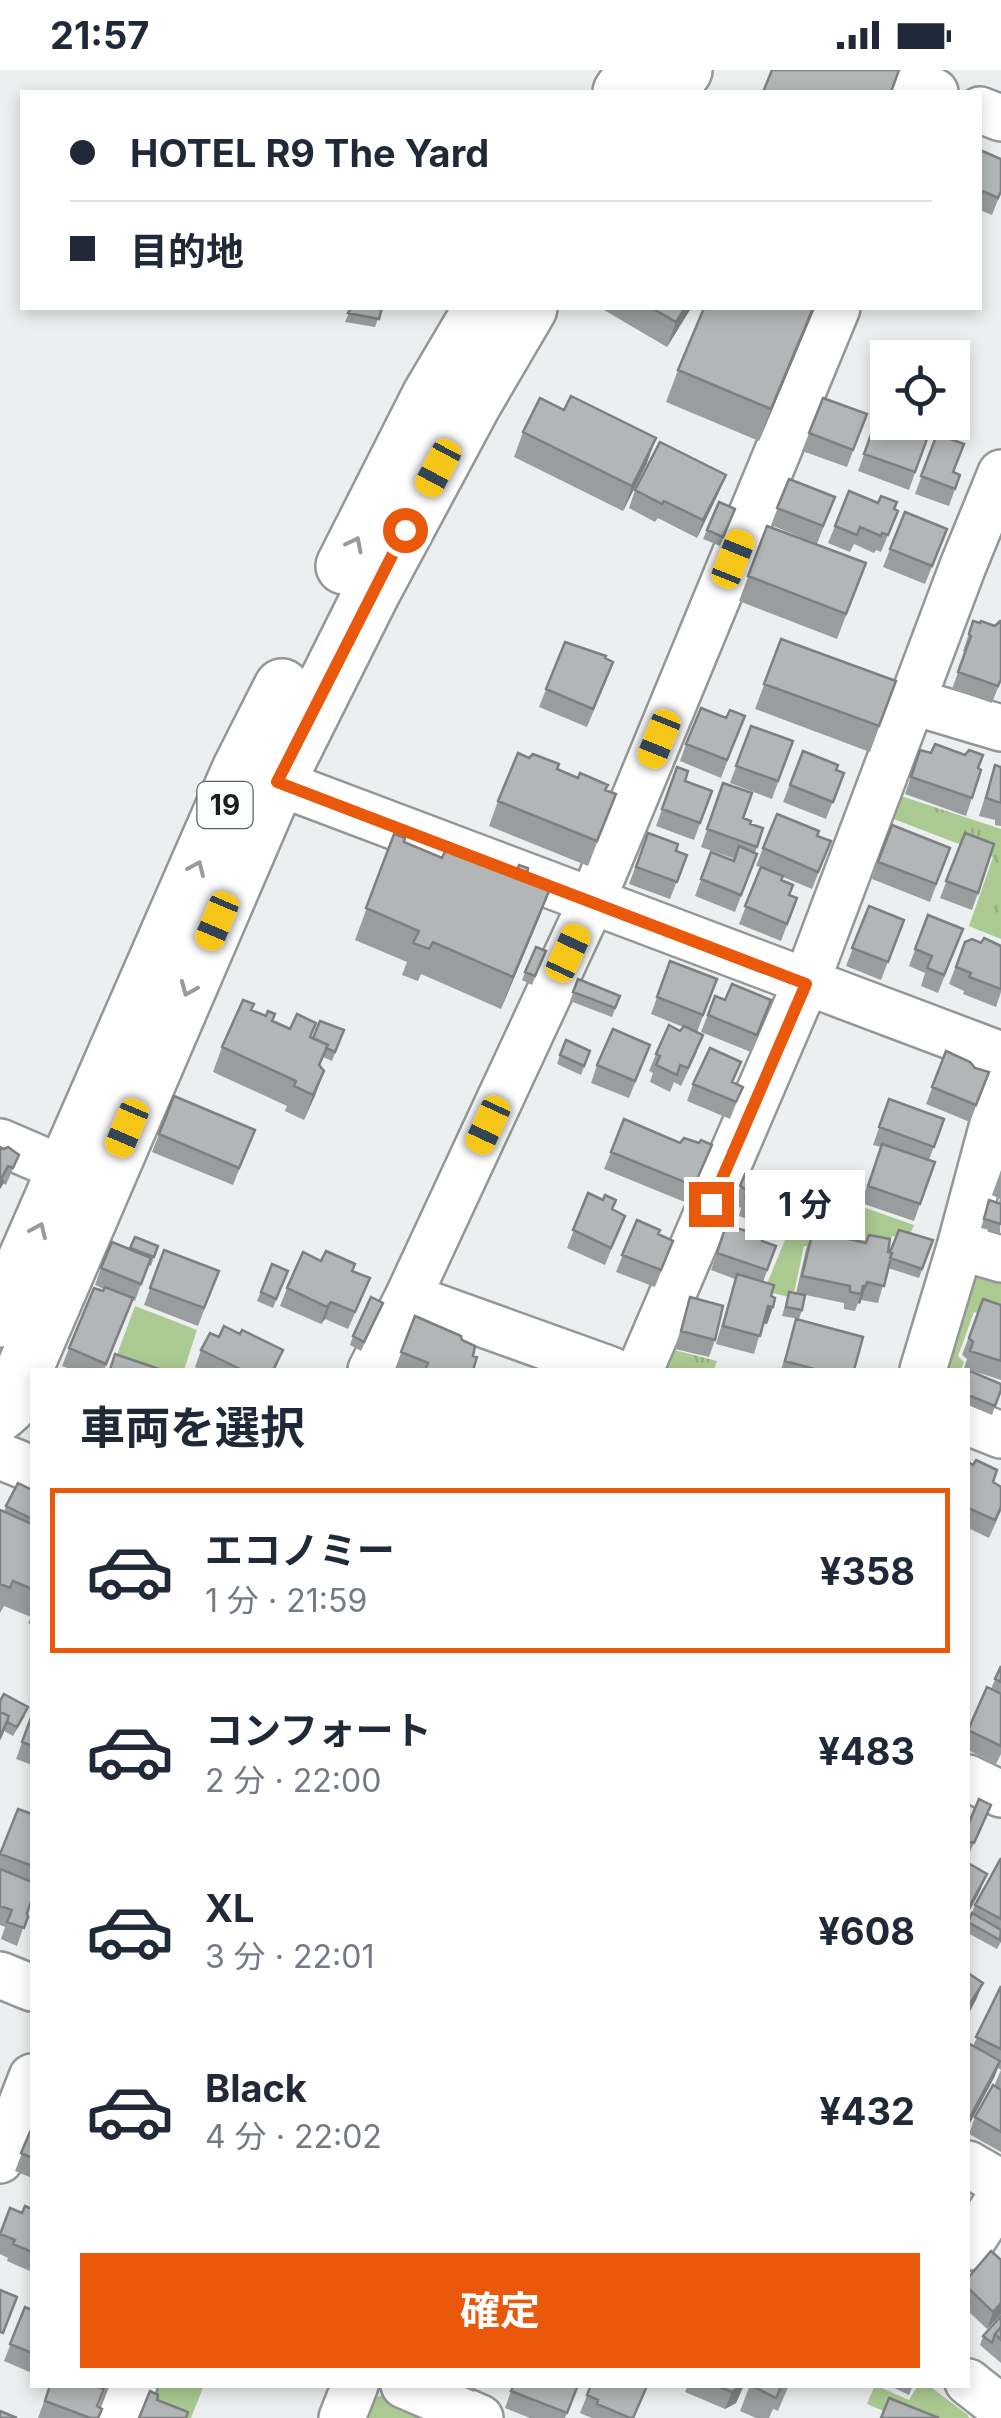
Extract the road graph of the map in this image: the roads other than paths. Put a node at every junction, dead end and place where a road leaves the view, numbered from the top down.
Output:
1 (481, 310) edge
2 (527, 310) edge
3 (836, 310) edge
4 (437, 428) junction
5 (1001, 473) edge
6 (914, 702) junction
7 (1001, 728) edge
8 (277, 782) junction
9 (592, 902) junction
10 (806, 984) junction
11 (1001, 1055) edge
12 (1001, 1094) edge
13 (0, 1142) edge
14 (66, 1170) junction
15 (980, 1253) edge
16 (408, 1297) junction
17 (0, 1319) edge
18 (372, 1368) edge
19 (606, 1368) edge
20 (641, 1368) edge
21 (924, 1368) edge
22 (0, 1413) edge
23 (970, 1423) edge
24 (1001, 1435) edge
25 (0, 1456) edge
26 (30, 1467) edge
27 (970, 1779) edge
28 (1001, 1794) edge
29 (0, 1975) edge
30 (30, 1987) edge
31 (30, 2083) edge
32 (0, 2160) edge
33 (970, 2165) edge
34 (1001, 2183) edge
35 (1001, 2196) edge
36 (970, 2244) edge
37 (970, 2384) edge
38 (133, 2388) edge
39 (354, 2388) edge
40 (411, 2388) edge
41 (1001, 2408) edge
42 (121, 2418) edge
43 (342, 2418) edge
44 (480, 2418) edge

1 - 4 main road, 19
2 - 4 main road, 19
3 - 9 street
4 - 8 main road, 19
14 -> 4 main road, 19
5 - 6 street
6 - 7 street
6 - 10 street
8 - 9 street
8 -> 22 main road, 19
9 - 10 street
9 - 16 street
10 - 11 street
10 - 20 street
12 - 15 street
13 - 14 street
17 -> 14 main road, 19
15 - 21 street
16 - 18 street
16 - 19 street
23 - 24 street
25 - 26 street
27 - 28 street
29 - 30 street
31 - 32 street
33 - 34 street
35 - 36 street
37 - 41 street
38 - 42 street
39 - 43 street
40 - 44 street

